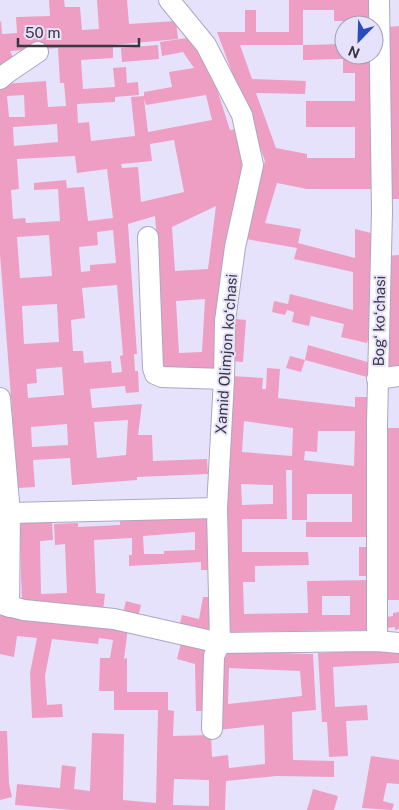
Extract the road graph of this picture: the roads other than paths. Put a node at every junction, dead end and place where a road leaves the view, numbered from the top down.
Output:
1 (169, 0) edge
2 (379, 0) edge
3 (38, 52) dead end
4 (0, 79) edge
5 (148, 236) dead end
6 (399, 376) edge
7 (224, 379) junction
8 (377, 379) junction
9 (0, 398) edge
10 (217, 508) junction
11 (10, 513) junction
12 (4, 606) edge
13 (377, 641) junction
14 (220, 643) junction
15 (399, 643) edge
16 (212, 729) dead end

1 - 7 street, Xamid Olimjon koʻchasi
2 - 8 street, Bogʻ koʻchasi
3 - 4 street
5 - 7 street
6 - 8 street
7 - 10 street, Xamid Olimjon koʻchasi
8 - 13 street, Bogʻ koʻchasi
9 - 11 street
10 - 11 street
10 - 14 street, Xamid Olimjon koʻchasi
11 - 12 street
12 - 14 street
13 - 14 street
13 - 15 street
14 - 16 street, Xamid Olimjon koʻchasi

